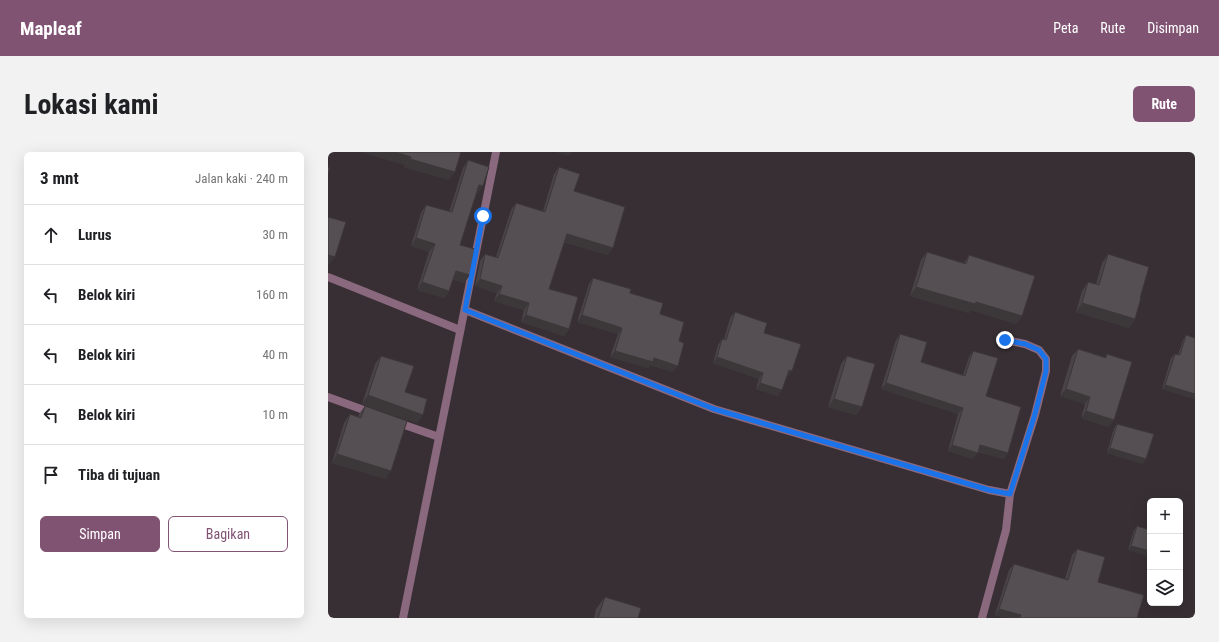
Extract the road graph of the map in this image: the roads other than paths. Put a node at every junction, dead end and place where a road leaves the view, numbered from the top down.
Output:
1 (496, 152) edge
2 (328, 277) edge
3 (465, 310) junction
4 (460, 330) junction
5 (1005, 340) dead end
6 (328, 397) edge
7 (439, 437) junction
8 (1010, 494) junction
9 (403, 618) edge
10 (982, 618) edge

1 - 3 street
2 - 4 street
3 - 4 street
3 - 8 street
4 - 7 street
5 - 8 street
6 - 7 street
7 - 9 street
8 - 10 street

